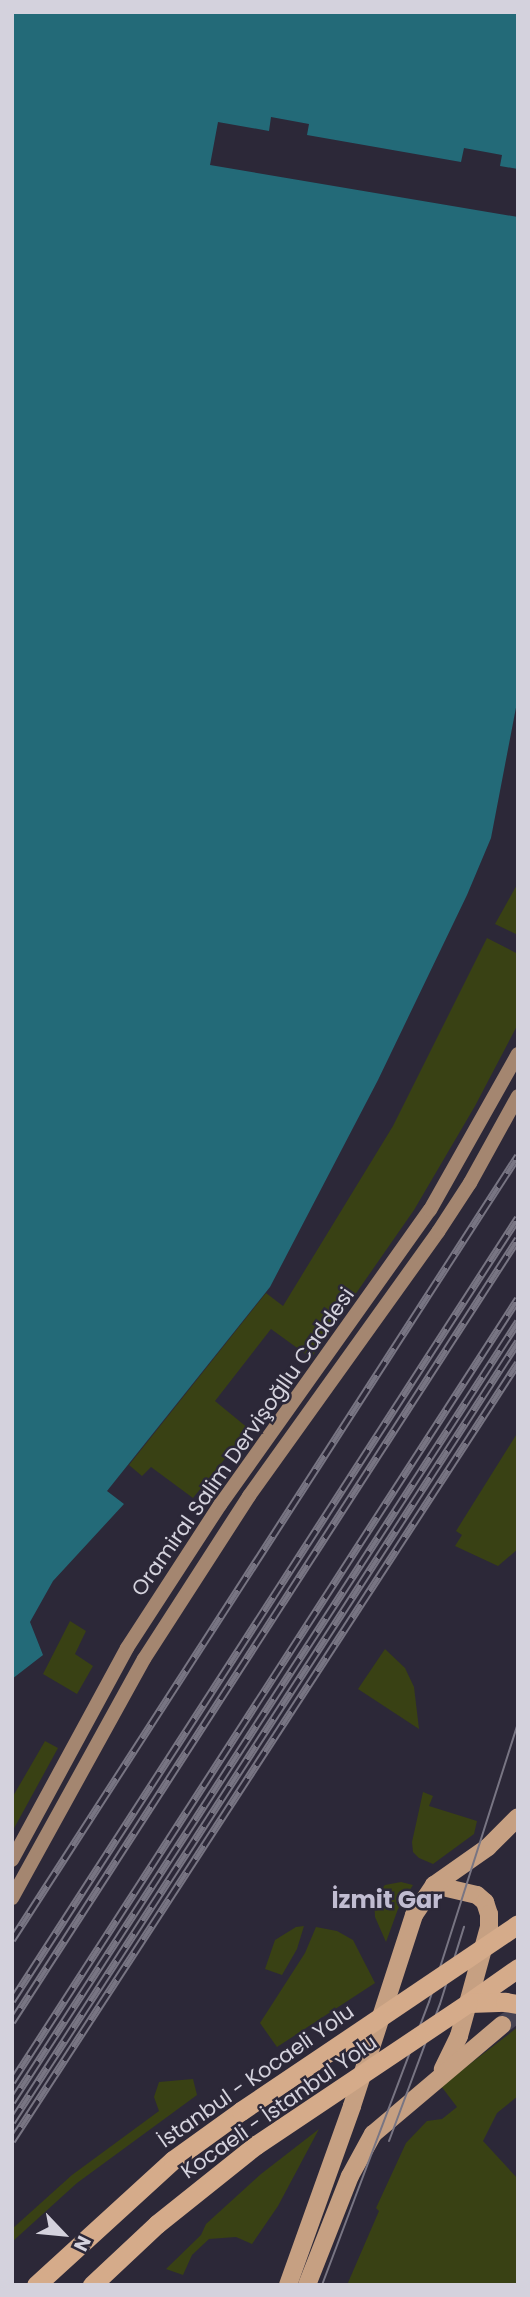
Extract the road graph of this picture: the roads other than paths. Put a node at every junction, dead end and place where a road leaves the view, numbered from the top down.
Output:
1 (518, 1054) edge
2 (518, 1096) edge
3 (518, 1817) edge
4 (12, 1860) edge
5 (434, 1885) junction
6 (12, 1899) edge
7 (518, 1924) edge
8 (518, 1968) edge
9 (468, 2003) junction
10 (518, 2004) edge
11 (502, 2025) tunnel mouth
12 (437, 2078) junction
13 (36, 2285) edge
14 (92, 2285) edge
15 (288, 2285) edge
16 (307, 2285) edge

1 - 4 main road, Oramiral Salim Dervişoğllu Caddesi
2 - 6 main road, Oramiral Salim Dervişoğllu Caddesi
3 - 5 main road
5 - 12 main road
5 - 15 main road
7 - 13 highway, İstanbul - Kocaeli Yolu, bridge
8 - 9 highway, Kocaeli - İstanbul Yolu
9 - 10 highway
9 - 14 highway, Kocaeli - İstanbul Yolu, bridge
11 - 12 main road
12 - 16 main road

